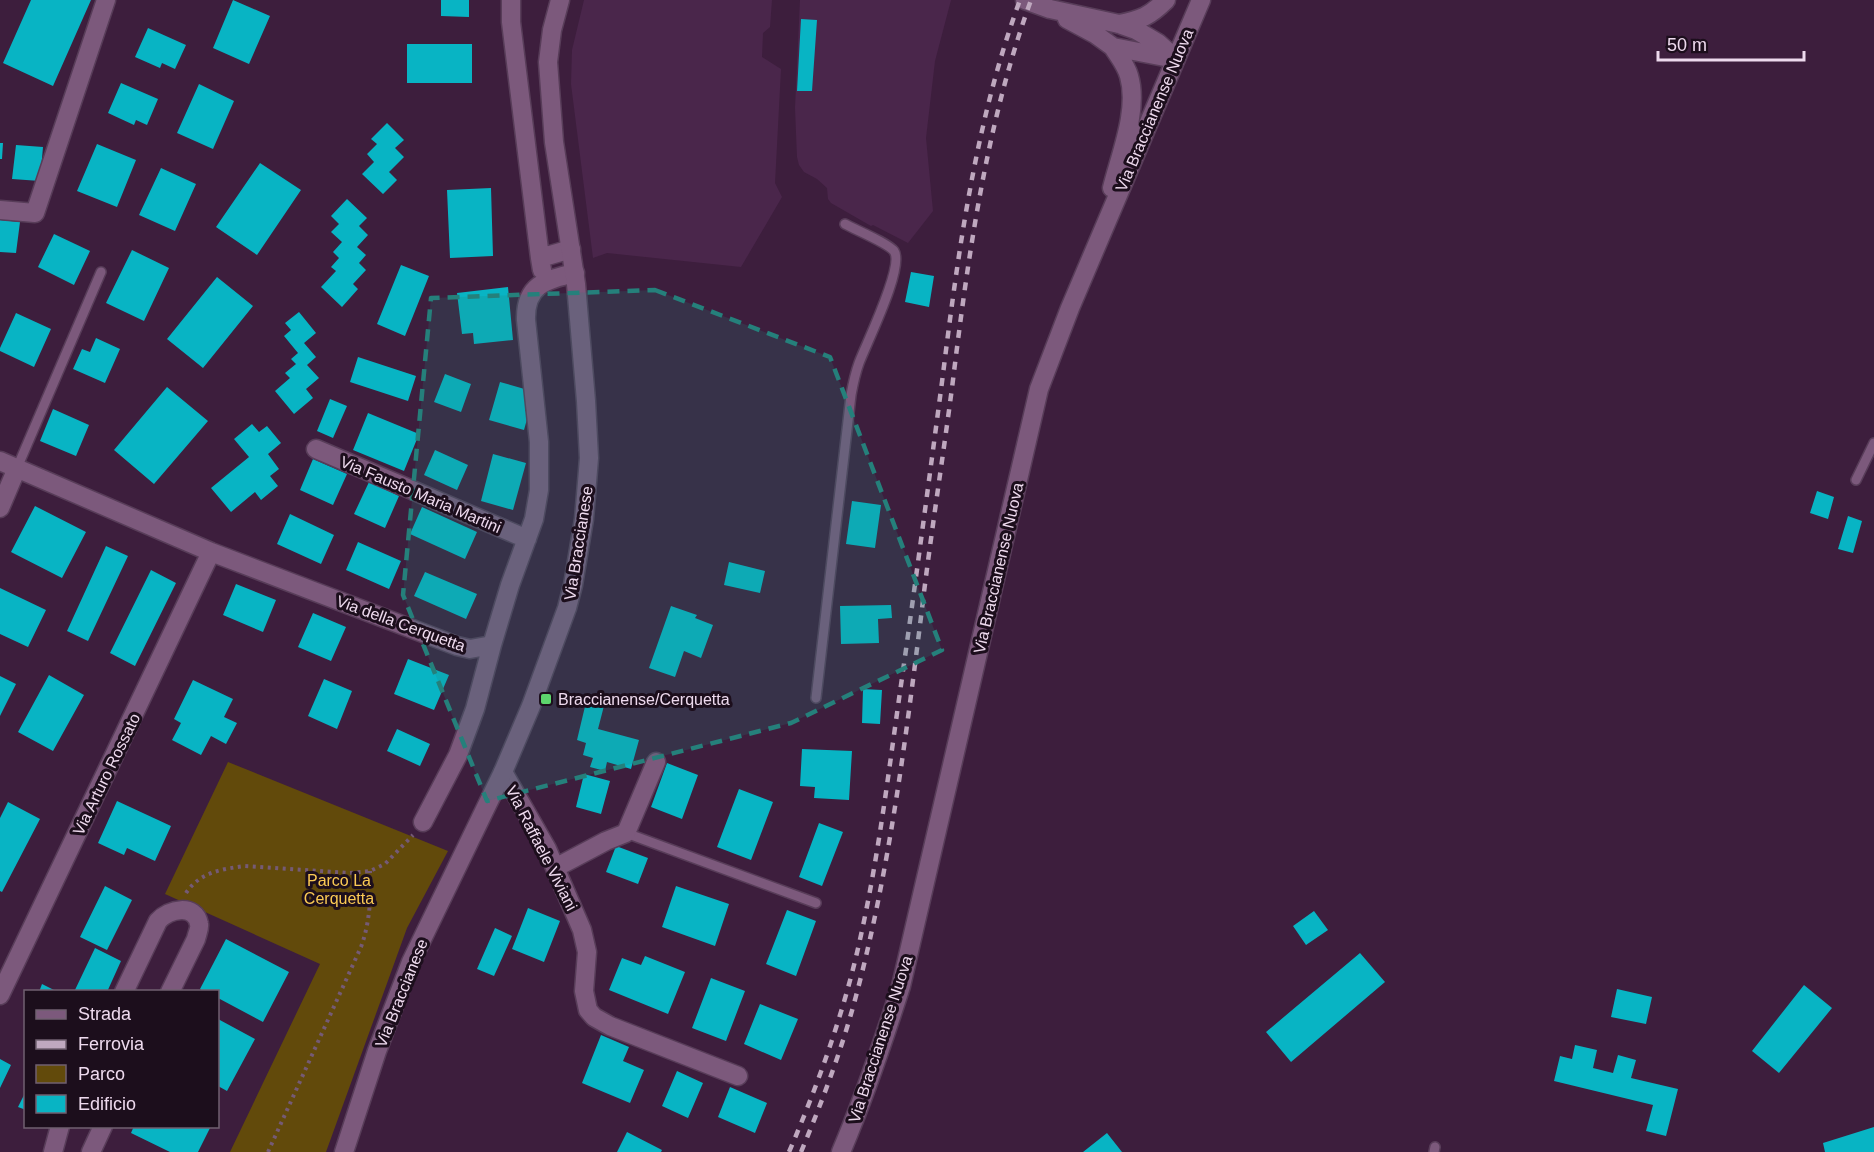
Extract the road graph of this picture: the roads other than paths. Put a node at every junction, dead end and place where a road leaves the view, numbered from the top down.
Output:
1 (106, 0) edge
2 (511, 0) edge
3 (560, 0) edge
4 (1025, 0) edge
5 (1167, 0) edge
6 (1201, 0) edge
7 (1050, 9) junction
8 (1119, 24) junction
9 (1113, 47) junction
10 (1176, 59) junction
11 (0, 210) edge
12 (845, 224) dead end
13 (571, 249) junction
14 (1095, 249) junction
15 (540, 258) junction
16 (101, 272) dead end
17 (574, 273) junction
18 (543, 282) junction
19 (1874, 443) edge
20 (316, 449) dead end
21 (0, 461) edge
22 (17, 468) junction
23 (1856, 480) dead end
24 (0, 508) edge
25 (527, 539) junction
26 (211, 552) junction
27 (492, 645) junction
28 (816, 698) dead end
29 (656, 762) dead end
30 (503, 772) junction
31 (423, 822) road end
32 (626, 833) junction
33 (555, 868) junction
34 (816, 903) dead end
35 (125, 990) edge
36 (171, 990) edge
37 (0, 995) edge
38 (738, 1076) dead end
39 (59, 1128) edge
40 (102, 1128) edge
41 (53, 1152) edge
42 (91, 1152) edge
43 (344, 1152) edge
44 (841, 1152) edge

1 - 11 street
2 - 15 street
3 - 13 street, Via Braccianese
4 - 7 street
5 - 8 street
6 - 10 street, Via Braccianense Nuova
7 - 8 street
7 - 9 street
8 - 10 street
9 - 10 street
9 - 14 street
10 - 14 street, Via Braccianense Nuova
12 - 28 lane
13 - 15 street
13 - 17 street, Via Braccianese
14 - 44 street, Via Braccianense Nuova
15 - 18 street
16 - 22 lane
17 - 18 street
17 - 30 street, Via Braccianese
18 - 25 street
19 - 23 lane
20 - 25 street, Via Fausto Maria Martini
21 - 22 street, Via della Cerquetta
22 - 24 street
22 - 26 street, Via della Cerquetta
25 - 27 street
26 - 27 street, Via della Cerquetta
26 - 37 street, Via Arturo Rossato
27 - 31 street
29 - 32 street
30 - 33 street, Via Raffaele Viviani
30 - 43 street, Via Braccianese
32 - 33 street
32 - 34 lane
33 - 38 street, Via Raffaele Viviani
35 - 36 street
39 - 41 street
40 - 42 street

